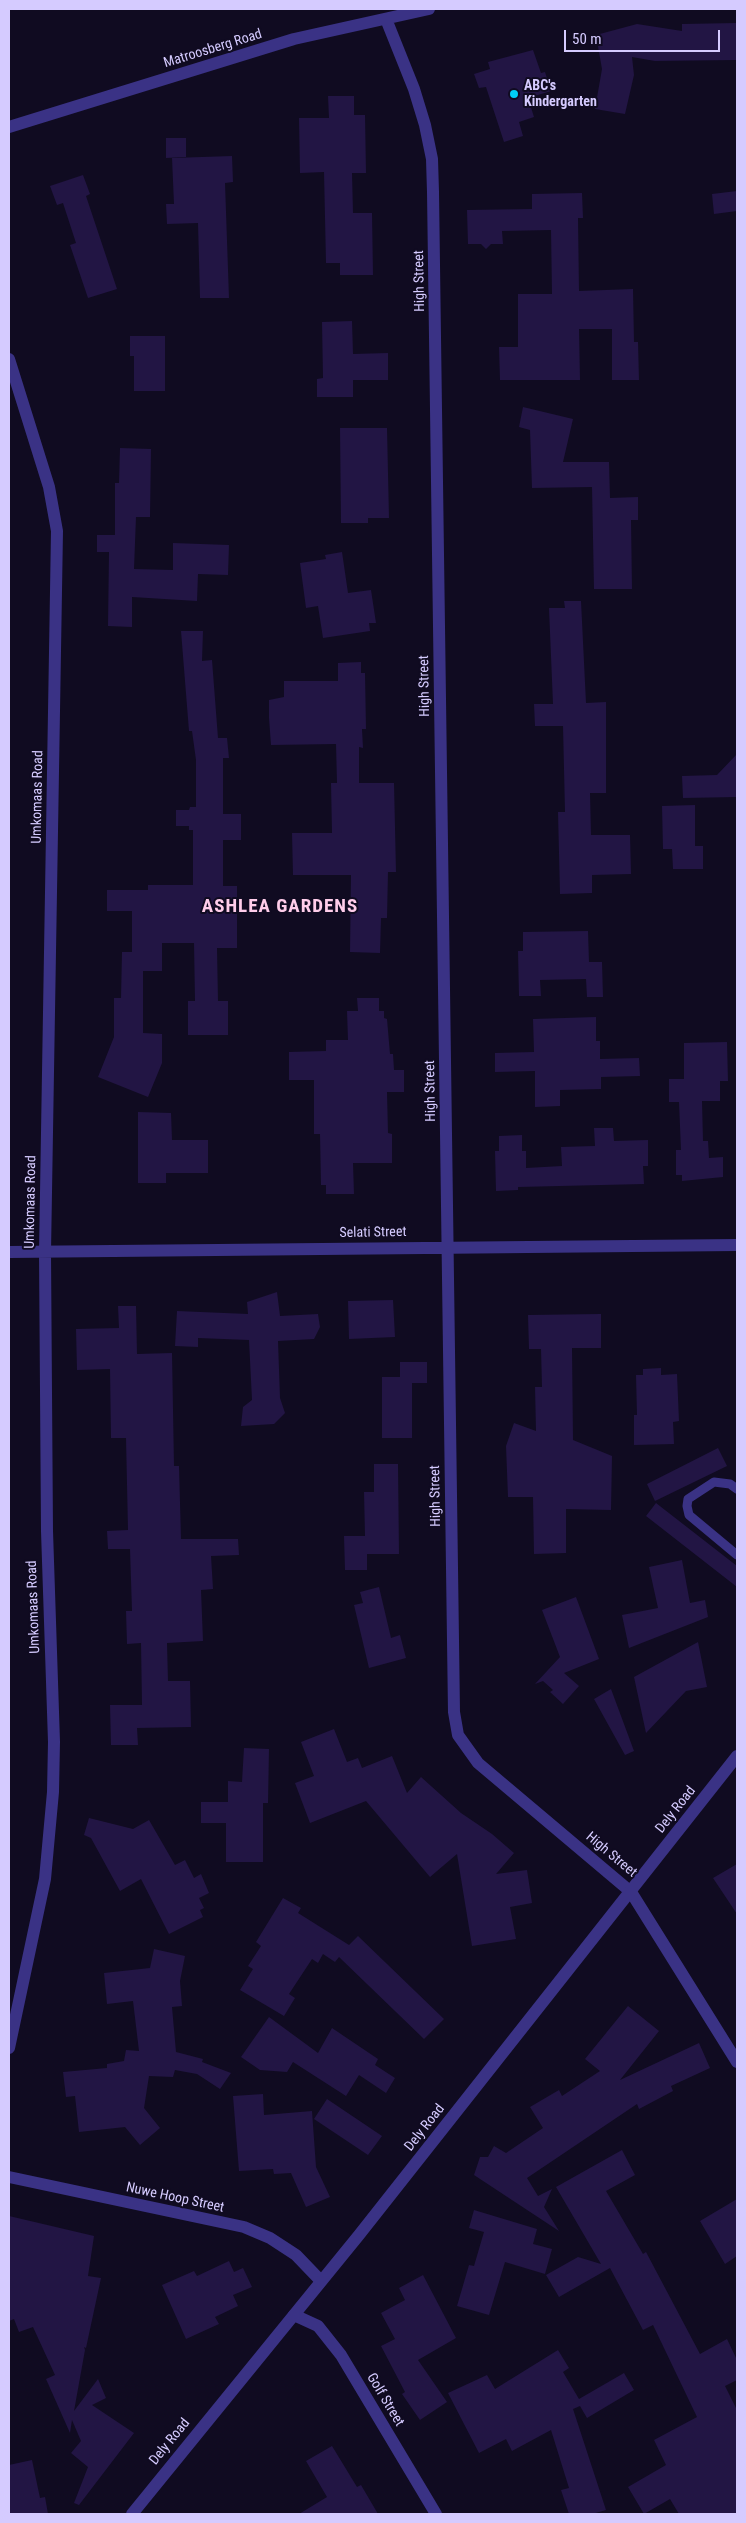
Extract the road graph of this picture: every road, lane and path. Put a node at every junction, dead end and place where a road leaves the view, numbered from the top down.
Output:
1 (429, 9) edge
2 (386, 19) junction
3 (9, 127) edge
4 (9, 358) edge
5 (737, 1245) edge
6 (448, 1247) junction
7 (9, 1252) edge
8 (45, 1252) junction
9 (737, 1489) edge
10 (737, 1555) edge
11 (737, 1756) edge
12 (631, 1892) junction
13 (9, 2048) edge
14 (737, 2062) edge
15 (9, 2178) edge
16 (320, 2280) junction
17 (294, 2315) junction
18 (132, 2514) edge
19 (436, 2514) edge

1 - 2 street, Matroosberg Road
2 - 3 street, Matroosberg Road
2 - 6 street, High Street
4 - 8 street, Umkomaas Road
5 - 6 street, Selati Street
6 - 8 street, Selati Street
6 - 12 street, High Street
7 - 8 street, Selati Street
8 - 13 street, Umkomaas Road
9 - 10 lane
11 - 12 street, Dely Road
12 - 14 street, High Street
12 - 16 street, Dely Road
15 - 16 street, Nuwe Hoop Street
16 - 17 street, Dely Road
17 - 18 street, Dely Road
17 - 19 street, Golf Street

